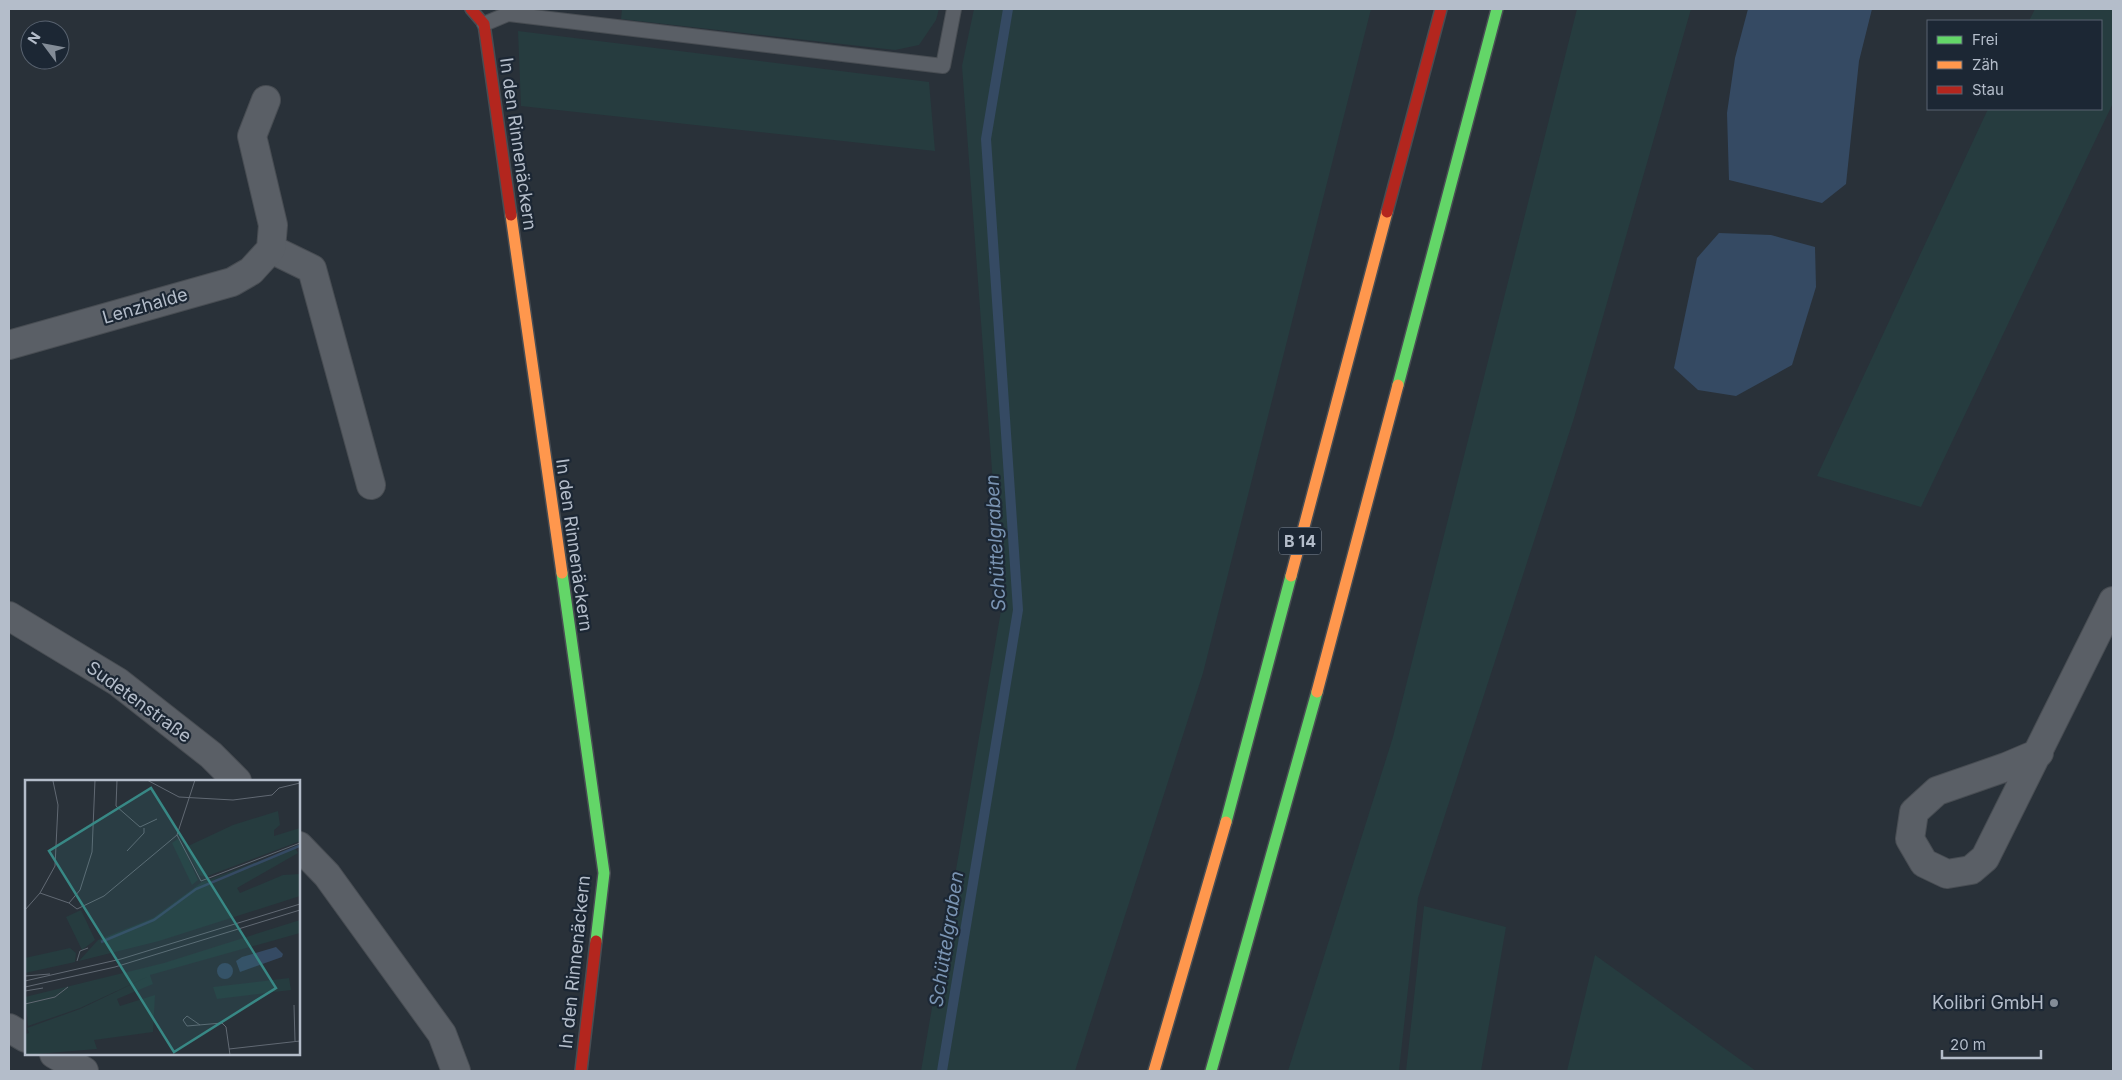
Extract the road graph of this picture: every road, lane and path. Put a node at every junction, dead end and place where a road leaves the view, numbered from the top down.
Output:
1 (471, 9) edge
2 (954, 9) edge
3 (1441, 9) edge
4 (1497, 9) edge
5 (484, 24) junction
6 (266, 100) dead end
7 (271, 249) junction
8 (9, 345) edge
9 (371, 485) dead end
10 (2113, 601) edge
11 (9, 616) edge
12 (2039, 753) junction
13 (236, 780) edge
14 (300, 847) edge
15 (9, 1028) edge
16 (25, 1037) edge
17 (56, 1055) edge
18 (84, 1071) edge
19 (456, 1071) edge
20 (581, 1071) edge
21 (1154, 1071) edge
22 (1211, 1071) edge

1 - 5 main road
2 - 5 lane
3 - 21 main road, B 14
4 - 22 main road
5 - 20 main road, In den Rinnenäckern
6 - 7 street
7 - 8 street, Lenzhalde
7 - 9 street
10 - 12 street
11 - 13 street, Sudetenstraße
12 - 12 street
14 - 19 street
15 - 16 street
17 - 18 street

